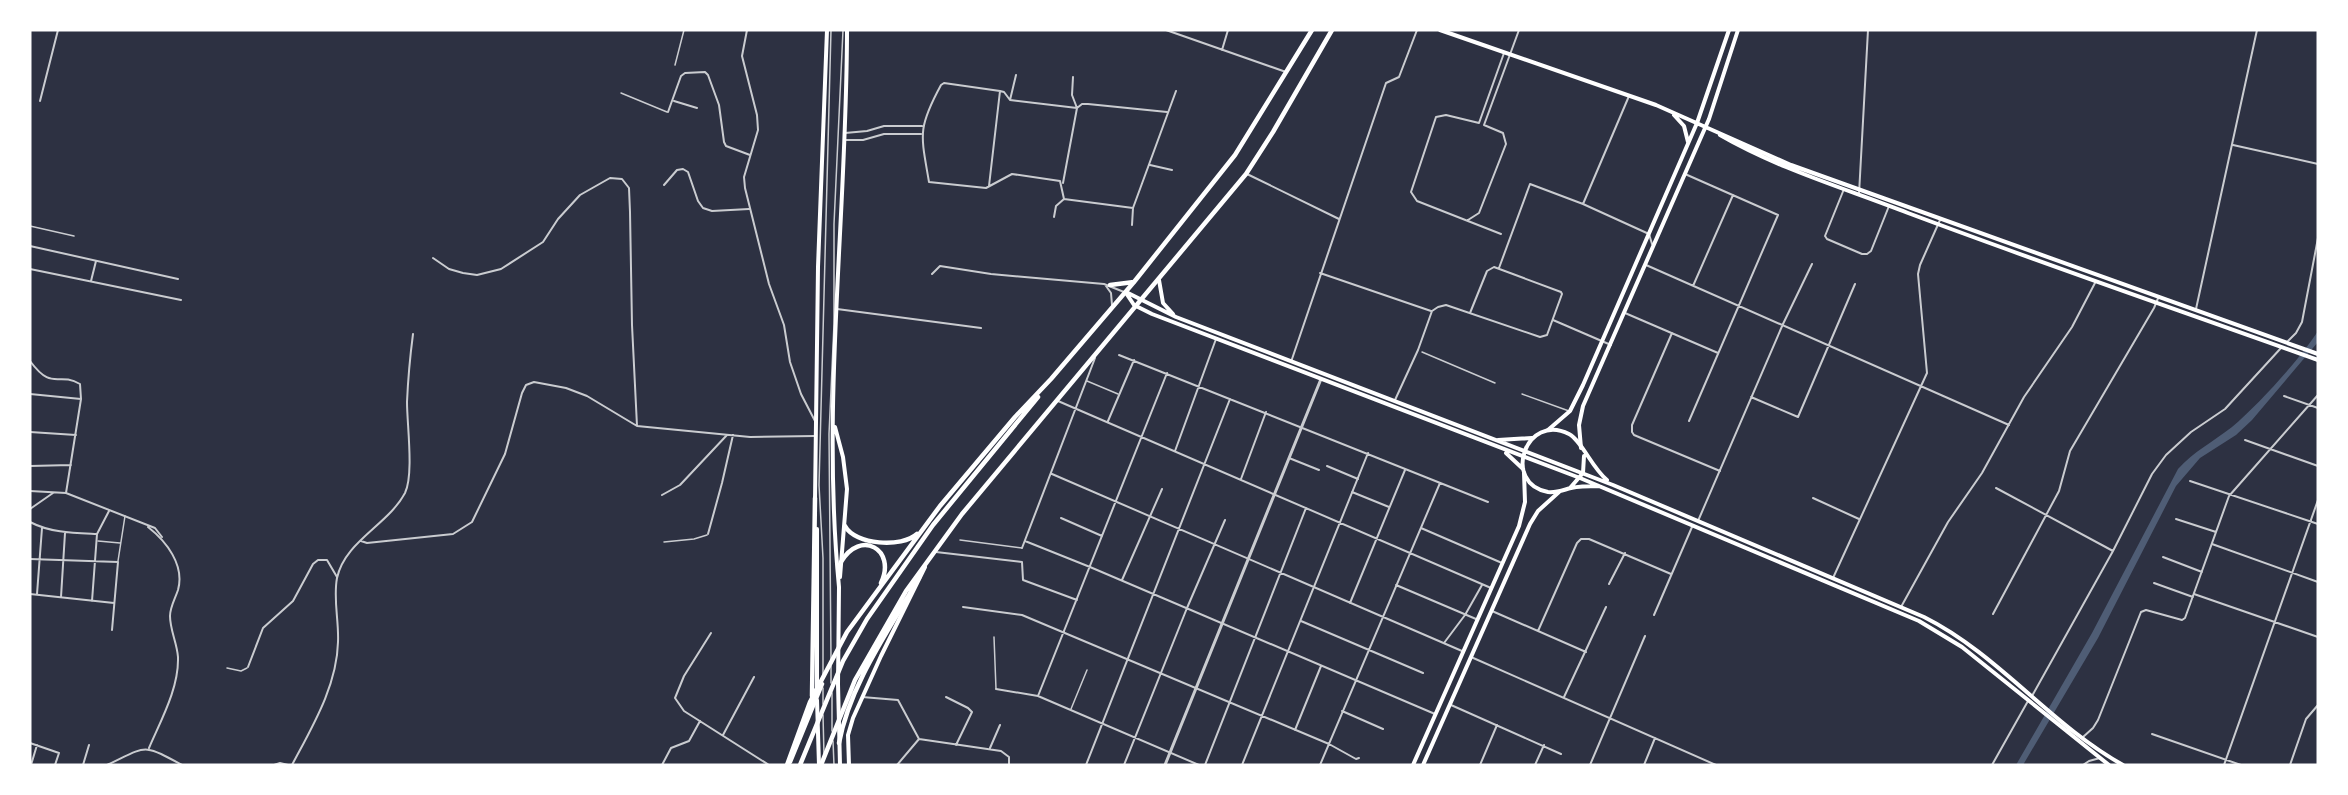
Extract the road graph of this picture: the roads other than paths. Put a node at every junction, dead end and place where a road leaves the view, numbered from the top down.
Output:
1 (58, 30) edge
2 (684, 30) edge
3 (747, 30) edge
4 (829, 30) edge
5 (845, 30) edge
6 (1166, 30) edge
7 (1228, 30) edge
8 (1312, 30) edge
9 (1332, 30) edge
10 (1417, 30) edge
11 (1433, 30) edge
12 (1440, 30) edge
13 (1519, 30) edge
14 (1729, 30) edge
15 (1738, 30) edge
16 (1868, 30) edge
17 (2257, 30) edge
18 (1449, 34) junction
19 (1222, 50) junction
20 (1504, 53) junction
21 (1510, 55) junction
22 (675, 65) dead end
23 (1286, 72) junction
24 (1016, 75) dead end
25 (1073, 77) dead end
26 (1494, 81) junction
27 (1499, 83) junction
28 (1000, 91) junction
29 (1176, 91) dead end
30 (621, 93) dead end
31 (1630, 96) junction
32 (1010, 100) junction
33 (40, 101) dead end
34 (673, 101) junction
35 (697, 108) dead end
36 (1077, 108) junction
37 (1669, 111) junction
38 (668, 112) joint
39 (1167, 112) junction
40 (1697, 123) junction
41 (897, 126) junction
42 (922, 126) junction
43 (1706, 127) junction
44 (845, 133) junction
45 (896, 133) junction
46 (921, 134) junction
47 (845, 140) junction
48 (1688, 143) junction
49 (2232, 145) junction
50 (750, 155) junction
51 (2318, 164) edge
52 (1150, 165) junction
53 (1172, 170) dead end
54 (1246, 174) junction
55 (1685, 174) junction
56 (664, 185) dead end
57 (1062, 185) junction
58 (989, 186) junction
59 (1860, 188) junction
60 (1844, 189) junction
61 (1859, 194) junction
62 (1733, 195) junction
63 (1064, 199) junction
64 (1583, 204) junction
65 (1889, 206) junction
66 (1133, 208) junction
67 (749, 209) junction
68 (1054, 217) dead end
69 (1941, 218) junction
70 (1339, 219) junction
71 (1468, 220) junction
72 (1938, 224) junction
73 (1132, 225) dead end
74 (30, 226) edge
75 (1501, 234) dead end
76 (1649, 234) junction
77 (74, 236) dead end
78 (2318, 238) edge
79 (30, 246) edge
80 (1652, 250) junction
81 (433, 258) dead end
82 (96, 261) junction
83 (1812, 264) dead end
84 (1646, 265) junction
85 (1499, 268) junction
86 (30, 269) edge
87 (1320, 273) junction
88 (932, 274) dead end
89 (178, 279) dead end
90 (1159, 280) junction
91 (91, 281) junction
92 (2096, 281) junction
93 (1134, 282) junction
94 (1855, 284) dead end
95 (1107, 285) junction
96 (1693, 286) junction
97 (1125, 292) junction
98 (2159, 296) junction
99 (182, 300) dead end
100 (1141, 301) junction
101 (2156, 302) junction
102 (1738, 306) junction
103 (1137, 307) junction
104 (837, 309) junction
105 (1111, 309) junction
106 (2196, 309) junction
107 (1432, 311) junction
108 (1470, 313) junction
109 (1625, 313) junction
110 (1176, 317) junction
111 (1553, 320) junction
112 (1783, 324) junction
113 (981, 328) dead end
114 (1672, 333) junction
115 (413, 334) dead end
116 (1216, 339) junction
117 (1602, 341) junction
118 (2287, 342) junction
119 (1611, 345) junction
120 (1829, 346) junction
121 (2282, 347) junction
122 (1420, 351) junction
123 (1718, 353) junction
124 (2317, 353) edge
125 (1096, 354) junction
126 (1119, 355) dead end
127 (2316, 359) edge
128 (1134, 360) junction
129 (30, 362) edge
130 (1291, 362) junction
131 (1167, 373) junction
132 (1052, 379) junction
133 (1321, 379) junction
134 (1087, 381) junction
135 (1495, 383) dead end
136 (1199, 386) junction
137 (1921, 386) junction
138 (30, 394) edge
139 (1119, 394) junction
140 (1522, 394) dead end
141 (2318, 395) edge
142 (2284, 396) dead end
143 (1751, 397) junction
144 (1231, 398) junction
145 (81, 399) junction
146 (1058, 401) junction
147 (1395, 401) junction
148 (2309, 405) junction
149 (2318, 408) edge
150 (1077, 409) junction
151 (1569, 411) junction
152 (1266, 412) junction
153 (833, 420) junction
154 (1107, 422) junction
155 (1689, 422) dead end
156 (816, 423) junction
157 (2009, 424) junction
158 (637, 426) junction
159 (1302, 426) junction
160 (1548, 431) junction
161 (30, 432) edge
162 (76, 435) junction
163 (727, 435) junction
164 (732, 435) junction
165 (815, 436) junction
166 (1143, 437) junction
167 (1533, 438) junction
168 (1492, 439) junction
169 (2246, 440) dead end
170 (1498, 447) junction
171 (2270, 449) junction
172 (1582, 450) junction
173 (1175, 451) junction
174 (1524, 451) junction
175 (1368, 453) junction
176 (1522, 457) junction
177 (1288, 458) junction
178 (1205, 464) junction
179 (71, 465) junction
180 (30, 466) edge
181 (1327, 466) dead end
182 (2318, 466) edge
183 (1406, 469) junction
184 (1318, 470) dead end
185 (1524, 471) junction
186 (1720, 471) junction
187 (1582, 473) junction
188 (1052, 474) junction
189 (1358, 478) junction
190 (1580, 478) junction
191 (1240, 479) junction
192 (2190, 481) dead end
193 (1440, 483) junction
194 (1613, 484) junction
195 (1600, 486) junction
196 (1996, 488) dead end
197 (1162, 489) dead end
198 (1569, 489) junction
199 (30, 491) edge
200 (55, 492) junction
201 (1352, 492) junction
202 (1559, 492) junction
203 (66, 493) junction
204 (1274, 494) junction
205 (662, 495) dead end
206 (2229, 496) junction
207 (815, 498) junction
208 (1813, 498) dead end
209 (2318, 500) edge
210 (1116, 502) junction
211 (1488, 502) dead end
212 (1389, 507) junction
213 (1306, 508) junction
214 (30, 509) edge
215 (109, 510) junction
216 (125, 515) junction
217 (1150, 516) junction
218 (2046, 516) junction
219 (1061, 518) dead end
220 (1859, 519) junction
221 (2176, 519) dead end
222 (1225, 520) dead end
223 (1698, 521) junction
224 (30, 522) edge
225 (1340, 522) junction
226 (2310, 522) junction
227 (2318, 524) edge
228 (845, 526) junction
229 (1693, 526) junction
230 (148, 527) junction
231 (42, 528) junction
232 (923, 528) junction
233 (1421, 528) junction
234 (1180, 529) junction
235 (2216, 532) junction
236 (65, 533) junction
237 (97, 534) junction
238 (708, 534) joint
239 (1102, 536) junction
240 (1377, 538) junction
241 (164, 540) junction
242 (960, 540) dead end
243 (96, 541) junction
244 (361, 541) junction
245 (1025, 541) junction
246 (664, 542) dead end
247 (121, 543) junction
248 (1215, 544) junction
249 (2212, 544) junction
250 (1022, 548) joint
251 (2113, 551) junction
252 (935, 552) junction
253 (1410, 552) junction
254 (1624, 554) junction
255 (2163, 557) dead end
256 (1248, 558) junction
257 (30, 559) edge
258 (40, 560) junction
259 (929, 560) junction
260 (63, 562) junction
261 (96, 562) junction
262 (118, 562) junction
263 (841, 562) junction
264 (1502, 563) junction
265 (1090, 567) junction
266 (2202, 572) junction
267 (1281, 573) junction
268 (2292, 573) junction
269 (1671, 574) junction
270 (338, 576) junction
271 (1833, 578) junction
272 (1122, 580) junction
273 (2318, 582) edge
274 (2154, 583) dead end
275 (1482, 584) junction
276 (1609, 584) dead end
277 (1396, 585) junction
278 (1314, 587) junction
279 (839, 588) junction
280 (1491, 588) junction
281 (30, 594) edge
282 (875, 594) junction
283 (1155, 594) junction
284 (37, 595) junction
285 (2194, 596) junction
286 (61, 597) junction
287 (1077, 600) junction
288 (92, 601) junction
289 (114, 603) junction
290 (1350, 603) junction
291 (963, 607) dead end
292 (1606, 607) dead end
293 (1900, 607) junction
294 (1187, 608) junction
295 (1491, 611) junction
296 (1993, 614) dead end
297 (1465, 615) junction
298 (1654, 615) dead end
299 (1383, 617) junction
300 (1476, 619) junction
301 (1301, 621) junction
302 (2275, 622) junction
303 (1222, 623) junction
304 (112, 630) dead end
305 (1064, 631) junction
306 (1538, 631) junction
307 (711, 633) dead end
308 (1645, 636) dead end
309 (994, 637) dead end
310 (2318, 637) edge
311 (1256, 638) junction
312 (1444, 643) junction
313 (1369, 650) junction
314 (1462, 651) junction
315 (1288, 652) junction
316 (1586, 652) junction
317 (1470, 657) junction
318 (1129, 659) junction
319 (830, 662) junction
320 (1321, 666) junction
321 (248, 667) joint
322 (227, 668) dead end
323 (1087, 670) dead end
324 (1161, 673) junction
325 (1423, 673) dead end
326 (754, 677) dead end
327 (1355, 681) junction
328 (1196, 688) junction
329 (996, 689) joint
330 (1038, 696) junction
331 (2032, 696) junction
332 (862, 697) junction
333 (946, 697) dead end
334 (1564, 698) junction
335 (2028, 701) junction
336 (810, 702) junction
337 (1231, 702) junction
338 (1449, 704) junction
339 (2318, 705) edge
340 (1071, 710) junction
341 (1342, 711) junction
342 (1435, 714) junction
343 (1263, 716) junction
344 (1610, 718) junction
345 (700, 721) junction
346 (1102, 723) junction
347 (1497, 724) junction
348 (1000, 725) dead end
349 (1383, 729) dead end
350 (1296, 730) junction
351 (2152, 734) dead end
352 (723, 735) junction
353 (1135, 737) junction
354 (2083, 737) junction
355 (1655, 738) junction
356 (919, 739) junction
357 (30, 743) edge
358 (839, 743) junction
359 (1329, 744) junction
360 (37, 745) junction
361 (89, 745) dead end
362 (956, 745) junction
363 (1544, 745) junction
364 (149, 748) junction
365 (990, 748) junction
366 (1170, 752) junction
367 (1561, 754) dead end
368 (1359, 758) dead end
369 (2100, 758) junction
370 (2226, 760) junction
371 (31, 765) edge
372 (55, 765) edge
373 (83, 765) edge
374 (107, 765) edge
375 (182, 765) edge
376 (274, 765) edge
377 (288, 765) edge
378 (292, 765) edge
379 (662, 765) edge
380 (769, 765) edge
381 (788, 765) edge
382 (800, 765) edge
383 (821, 765) edge
384 (834, 765) edge
385 (840, 765) edge
386 (849, 765) edge
387 (897, 765) edge
388 (1009, 765) edge
389 (1086, 765) edge
390 (1124, 765) edge
391 (1165, 765) edge
392 (1199, 765) edge
393 (1205, 765) edge
394 (1242, 765) edge
395 (1320, 765) edge
396 (1413, 765) edge
397 (1423, 765) edge
398 (1480, 765) edge
399 (1534, 765) edge
400 (1590, 765) edge
401 (1644, 765) edge
402 (1716, 765) edge
403 (1992, 765) edge
404 (2083, 765) edge
405 (2109, 765) edge
406 (2123, 765) edge
407 (2224, 765) edge
408 (2241, 765) edge
409 (2290, 765) edge

1 - 33 street
2 - 22 street
3 - 50 street
4 - 156 main road
4 - 383 street
5 - 44 main road
5 - 384 street
6 - 19 street
7 - 19 street
8 - 23 highway
9 - 54 highway
10 - 70 street
11 - 18 main road
12 - 18 main road
13 - 21 street
14 - 40 main road
15 - 43 main road
16 - 59 street
17 - 49 street
18 - 20 main road
19 - 23 street
20 - 21 main road
20 - 26 street
21 - 27 street
21 - 31 main road
23 - 93 highway
24 - 32 street
25 - 36 street
26 - 27 street
26 - 71 street
27 - 71 street
28 - 32 street
28 - 42 street
28 - 58 street
29 - 39 street
30 - 38 street
31 - 37 main road
31 - 64 street
32 - 36 street
34 - 35 street
34 - 38 street
34 - 50 street
36 - 39 street
36 - 57 street
37 - 40 main road
37 - 48 main road
39 - 52 street
40 - 43 main road
40 - 48 main road
41 - 42 street
41 - 44 street
41 - 45 street
42 - 46 street
43 - 55 main road
43 - 59 main road
43 - 60 main road
44 - 47 main road
45 - 46 street
45 - 47 street
46 - 58 street
47 - 104 main road
48 - 76 main road
49 - 51 street
49 - 106 street
50 - 67 street
52 - 53 street
52 - 66 street
54 - 70 street
54 - 90 highway
55 - 62 street
55 - 80 main road
56 - 67 street
57 - 58 street
57 - 63 street
59 - 61 street
59 - 69 main road
60 - 61 main road
60 - 65 street
61 - 65 main road
62 - 96 street
62 - 102 street
63 - 66 street
63 - 68 street
64 - 76 street
64 - 85 street
65 - 72 main road
66 - 73 street
67 - 156 street
69 - 72 street
69 - 98 main road
70 - 87 street
71 - 75 street
72 - 92 main road
72 - 137 street
74 - 77 street
76 - 80 street
76 - 117 main road
78 - 118 street
79 - 82 street
80 - 84 main road
81 - 158 street
82 - 89 street
82 - 91 street
83 - 112 street
84 - 96 street
84 - 109 main road
85 - 108 street
85 - 111 street
86 - 91 street
87 - 107 street
87 - 130 street
88 - 95 street
90 - 100 highway
90 - 110 main road
91 - 99 street
92 - 101 main road
92 - 157 street
93 - 95 highway
93 - 97 highway
94 - 120 street
95 - 97 street
95 - 105 street
96 - 102 street
97 - 100 main road
97 - 103 main road
97 - 105 highway
98 - 101 street
98 - 106 main road
100 - 103 highway
100 - 110 main road
101 - 121 main road
101 - 218 street
102 - 112 street
102 - 123 street
103 - 116 main road
103 - 125 highway
104 - 113 street
104 - 153 main road
105 - 132 highway
106 - 118 main road
107 - 108 street
107 - 122 street
108 - 111 street
109 - 114 street
109 - 119 main road
110 - 130 main road
111 - 117 street
112 - 120 street
112 - 143 street
114 - 123 street
114 - 186 street
115 - 244 street
116 - 133 main road
116 - 136 street
117 - 119 street
117 - 151 main road
118 - 121 street
118 - 124 main road
119 - 172 main road
120 - 137 street
120 - 143 street
121 - 127 main road
121 - 251 street
122 - 135 street
122 - 147 street
123 - 155 street
125 - 134 street
125 - 146 highway
126 - 128 street
128 - 131 street
128 - 139 street
129 - 145 street
130 - 147 main road
131 - 136 street
131 - 166 street
132 - 232 highway
132 - 382 highway
133 - 159 street
133 - 170 main road
134 - 139 street
134 - 150 street
136 - 144 street
136 - 173 street
137 - 157 street
137 - 220 street
138 - 145 street
139 - 154 street
140 - 151 street
141 - 148 street
142 - 148 street
143 - 186 street
144 - 152 street
144 - 178 street
145 - 162 street
146 - 150 street
146 - 252 highway
147 - 168 main road
148 - 149 street
148 - 171 street
150 - 154 street
150 - 188 street
151 - 160 main road
152 - 159 street
152 - 191 street
153 - 228 main road
153 - 279 main road
154 - 166 street
156 - 165 main road
157 - 293 street
158 - 163 street
158 - 244 street
159 - 175 street
159 - 177 street
160 - 167 main road
160 - 172 main road
161 - 162 street
162 - 179 street
163 - 164 street
163 - 205 street
164 - 165 street
164 - 238 street
165 - 207 main road
166 - 173 street
166 - 210 street
167 - 168 main road
167 - 174 main road
168 - 174 main road
169 - 171 street
170 - 176 main road
170 - 185 main road
171 - 182 street
171 - 206 street
172 - 187 main road
172 - 194 main road
173 - 178 street
174 - 176 main road
174 - 187 main road
175 - 183 street
175 - 189 street
176 - 185 main road
176 - 190 main road
177 - 184 street
177 - 204 street
178 - 191 street
178 - 234 street
179 - 180 street
179 - 203 street
181 - 189 street
183 - 193 street
183 - 212 street
185 - 202 main road
185 - 264 main road
186 - 223 street
187 - 190 main road
187 - 194 main road
188 - 210 street
188 - 245 street
189 - 201 street
190 - 195 main road
190 - 198 main road
191 - 204 street
192 - 206 street
193 - 211 street
193 - 233 street
194 - 223 main road
195 - 198 main road
195 - 229 main road
196 - 218 street
197 - 217 street
198 - 202 main road
199 - 200 street
200 - 203 street
200 - 214 street
201 - 212 street
201 - 225 street
202 - 295 main road
203 - 215 street
204 - 213 street
204 - 256 street
206 - 226 street
206 - 235 street
207 - 336 highway
207 - 383 main road
208 - 220 street
209 - 226 street
210 - 217 street
210 - 239 street
212 - 240 street
213 - 225 street
213 - 267 street
215 - 216 street
215 - 237 street
216 - 230 street
216 - 247 street
217 - 234 street
217 - 272 street
218 - 251 street
218 - 296 street
219 - 239 street
220 - 271 street
221 - 235 street
222 - 248 street
223 - 271 main road
224 - 231 street
225 - 240 street
225 - 278 street
226 - 227 street
226 - 268 street
228 - 232 highway
228 - 263 main road
229 - 269 street
229 - 335 main road
230 - 241 street
230 - 241 street
231 - 236 street
231 - 258 street
232 - 282 highway
233 - 253 street
233 - 264 street
234 - 248 street
234 - 283 street
235 - 249 street
236 - 237 street
236 - 260 street
237 - 243 street
238 - 246 street
239 - 265 street
240 - 253 street
240 - 290 street
241 - 364 street
242 - 250 street
243 - 247 street
243 - 261 street
244 - 270 street
245 - 250 street
245 - 265 street
247 - 262 street
248 - 256 street
248 - 294 street
249 - 266 street
249 - 268 street
251 - 331 street
252 - 259 highway
252 - 287 street
253 - 275 street
253 - 277 street
254 - 269 street
254 - 276 street
254 - 306 street
255 - 266 street
256 - 267 street
256 - 303 street
257 - 258 street
258 - 260 street
258 - 284 street
259 - 332 main road
259 - 358 highway
259 - 383 highway
260 - 261 street
260 - 286 street
261 - 262 street
261 - 288 street
262 - 289 street
263 - 279 main road
263 - 282 highway
264 - 280 main road
265 - 272 street
265 - 287 street
266 - 285 street
267 - 278 street
267 - 311 street
268 - 273 street
268 - 302 street
269 - 298 street
270 - 321 street
270 - 378 street
271 - 293 main road
272 - 283 street
274 - 285 street
275 - 280 street
275 - 297 street
277 - 297 street
277 - 299 street
278 - 290 street
278 - 301 street
279 - 358 main road
280 - 300 main road
281 - 284 street
282 - 319 highway
283 - 294 street
283 - 318 street
284 - 286 street
285 - 302 street
285 - 354 street
286 - 288 street
287 - 305 street
288 - 289 street
289 - 304 street
290 - 299 street
291 - 305 street
292 - 316 street
293 - 331 main road
294 - 303 street
294 - 324 street
295 - 306 street
295 - 317 main road
297 - 300 street
297 - 312 street
299 - 312 street
299 - 313 street
300 - 314 main road
301 - 313 street
301 - 315 street
302 - 310 street
302 - 370 street
303 - 311 street
303 - 328 street
305 - 318 street
305 - 330 street
306 - 316 street
307 - 345 street
308 - 344 street
309 - 329 street
311 - 315 street
311 - 337 street
312 - 314 street
313 - 325 street
313 - 327 street
314 - 342 main road
315 - 320 street
315 - 343 street
316 - 334 street
317 - 334 street
317 - 338 main road
318 - 324 street
318 - 346 street
319 - 336 highway
319 - 381 highway
320 - 327 street
320 - 350 street
321 - 322 street
323 - 340 street
324 - 328 street
324 - 353 street
326 - 352 street
327 - 341 street
327 - 342 street
328 - 337 street
328 - 366 street
329 - 330 street
330 - 340 street
331 - 354 main road
332 - 356 street
332 - 386 main road
333 - 362 street
334 - 344 street
335 - 369 main road
335 - 403 street
336 - 381 highway
337 - 343 street
337 - 393 street
338 - 347 street
338 - 397 main road
339 - 409 street
340 - 346 street
341 - 349 street
341 - 359 street
342 - 396 main road
343 - 350 street
343 - 394 street
344 - 355 street
344 - 400 street
345 - 352 street
345 - 379 street
346 - 353 street
346 - 389 street
347 - 363 street
347 - 398 street
348 - 365 street
350 - 359 street
351 - 370 street
352 - 380 street
353 - 366 street
353 - 390 street
354 - 406 main road
355 - 401 street
355 - 402 street
356 - 362 street
356 - 387 street
357 - 360 street
358 - 385 main road
359 - 368 street
359 - 395 street
360 - 371 street
360 - 372 street
361 - 373 street
362 - 365 street
363 - 367 street
363 - 399 street
364 - 374 street
364 - 375 street
365 - 388 street
366 - 391 street
366 - 392 street
369 - 404 street
369 - 405 main road
370 - 407 street
370 - 408 street
376 - 377 street

